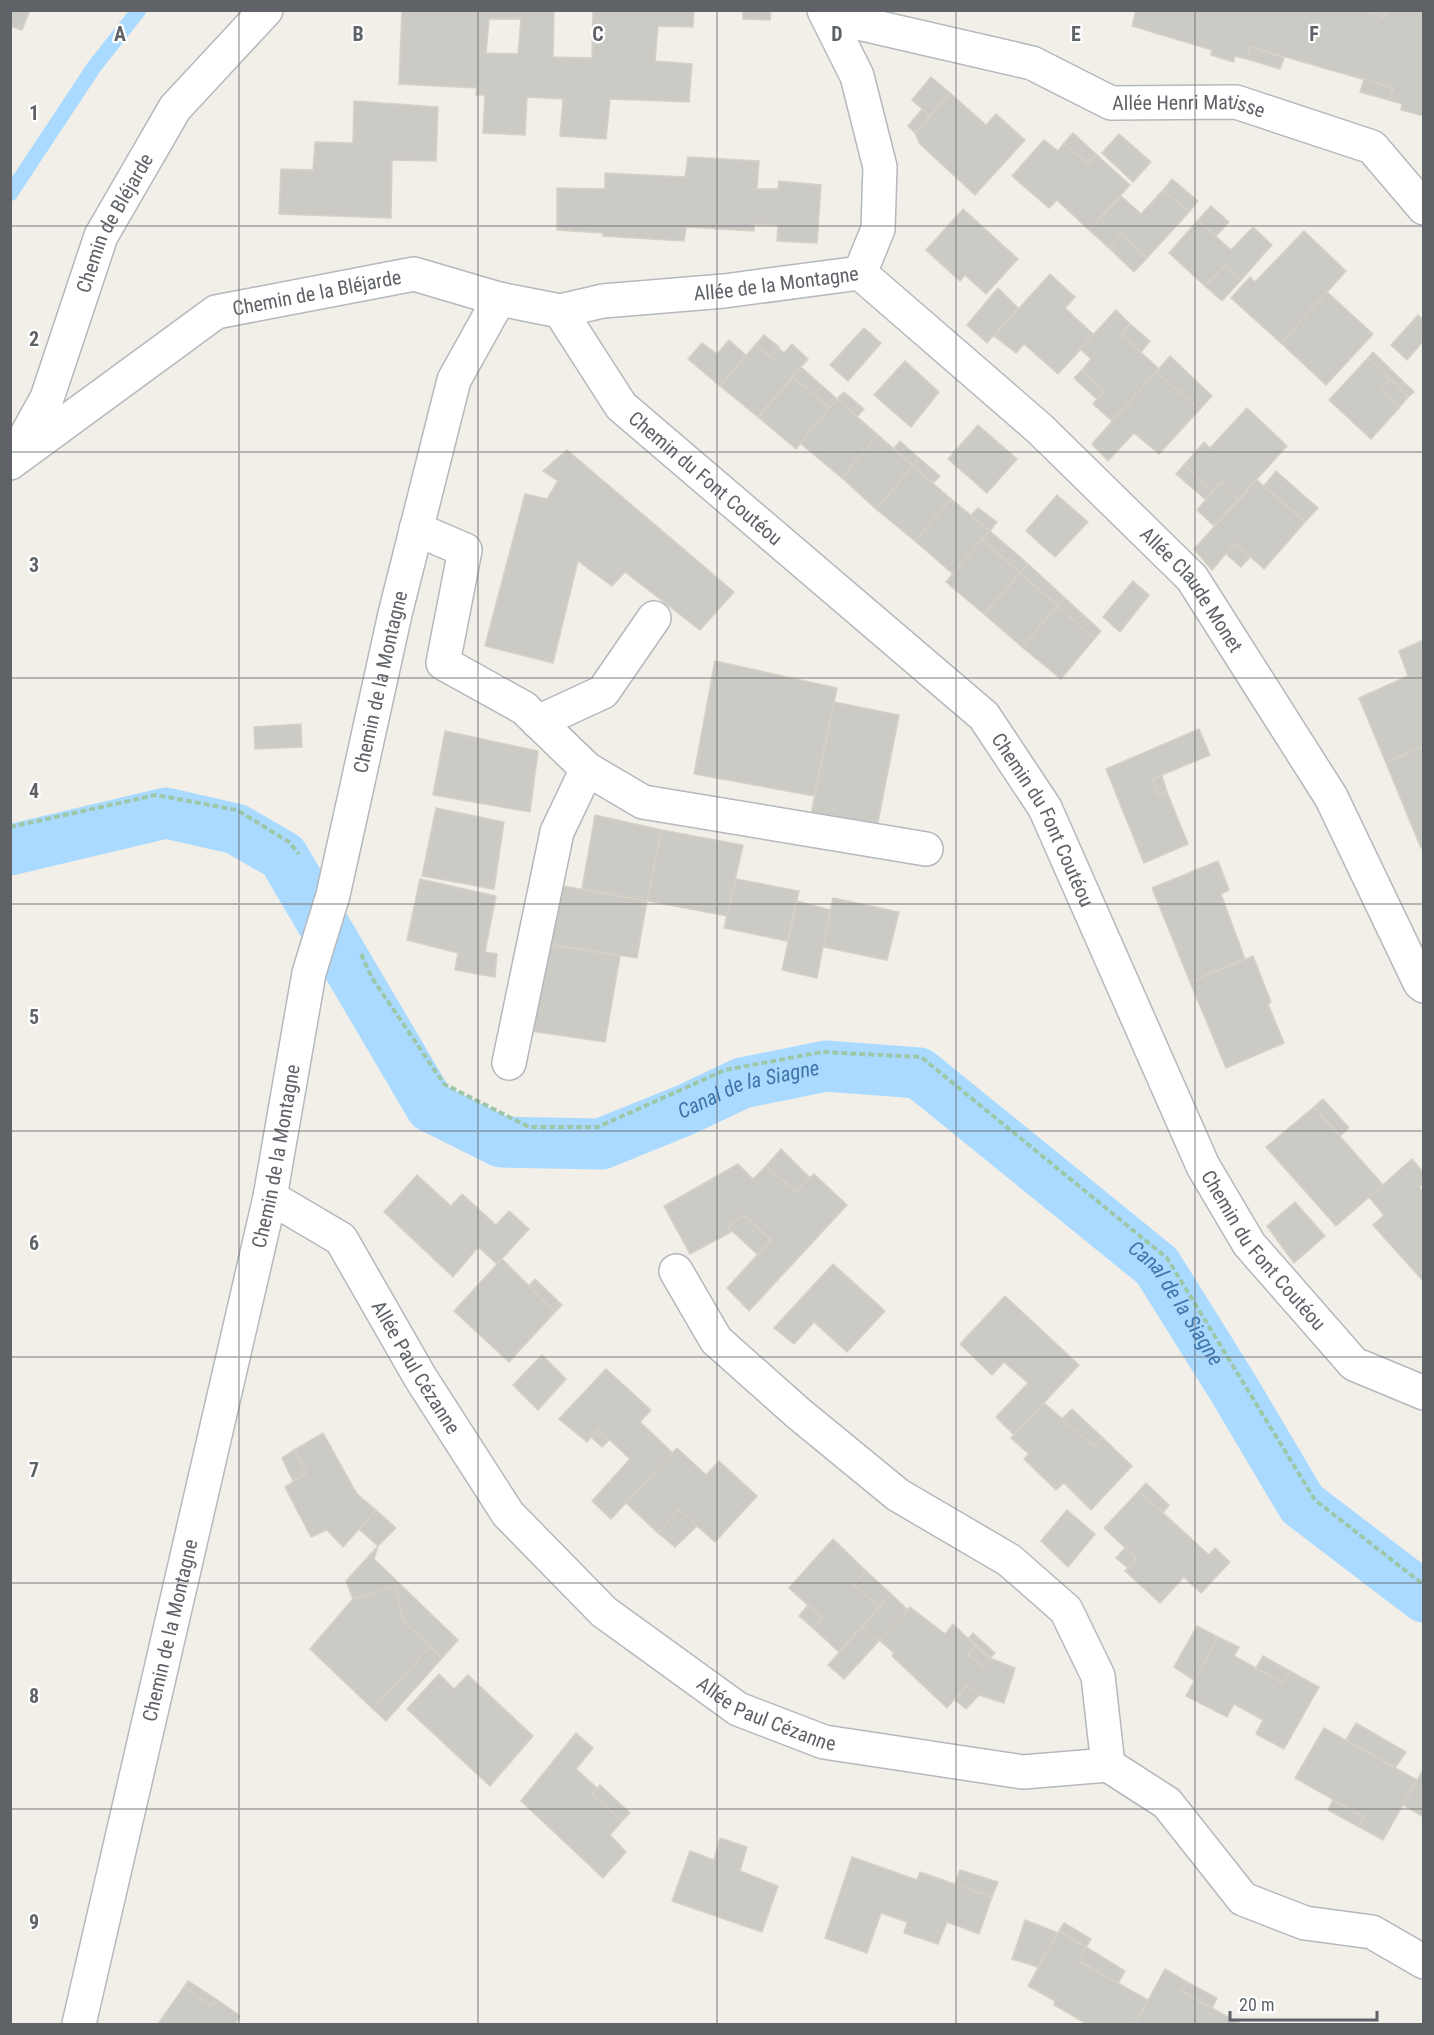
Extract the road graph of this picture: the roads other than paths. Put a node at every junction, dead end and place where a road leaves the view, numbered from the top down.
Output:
1 (266, 10) edge
2 (826, 13) edge
3 (1424, 208) edge
4 (860, 273) junction
5 (499, 299) junction
6 (560, 311) junction
7 (10, 463) edge
8 (416, 529) junction
9 (654, 618) dead end
10 (538, 722) junction
11 (587, 769) junction
12 (926, 849) dead end
13 (1424, 986) edge
14 (509, 1063) dead end
15 (270, 1197) junction
16 (676, 1271) dead end
17 (1424, 1393) edge
18 (1108, 1766) junction
19 (1424, 1962) edge
20 (79, 2025) edge

1 - 7 street, Chemin de Bléjarde
2 - 3 street, Allée Henri Matisse
2 - 4 street, Allée de la Montagne
4 - 6 street, Allée de la Montagne
4 - 13 street, Allée Claude Monet
5 - 6 street, Chemin de la Bléjarde
5 - 7 street, Chemin de la Bléjarde
5 - 8 street, Chemin de la Montagne
6 - 17 street, Chemin du Font Coutéou
8 - 10 street
8 - 15 street, Chemin de la Montagne
9 - 10 street
10 - 11 street
11 - 12 street
11 - 14 street
15 - 18 street, Allée Paul Cézanne
15 - 20 street, Chemin de la Montagne
16 - 18 street
18 - 19 street

